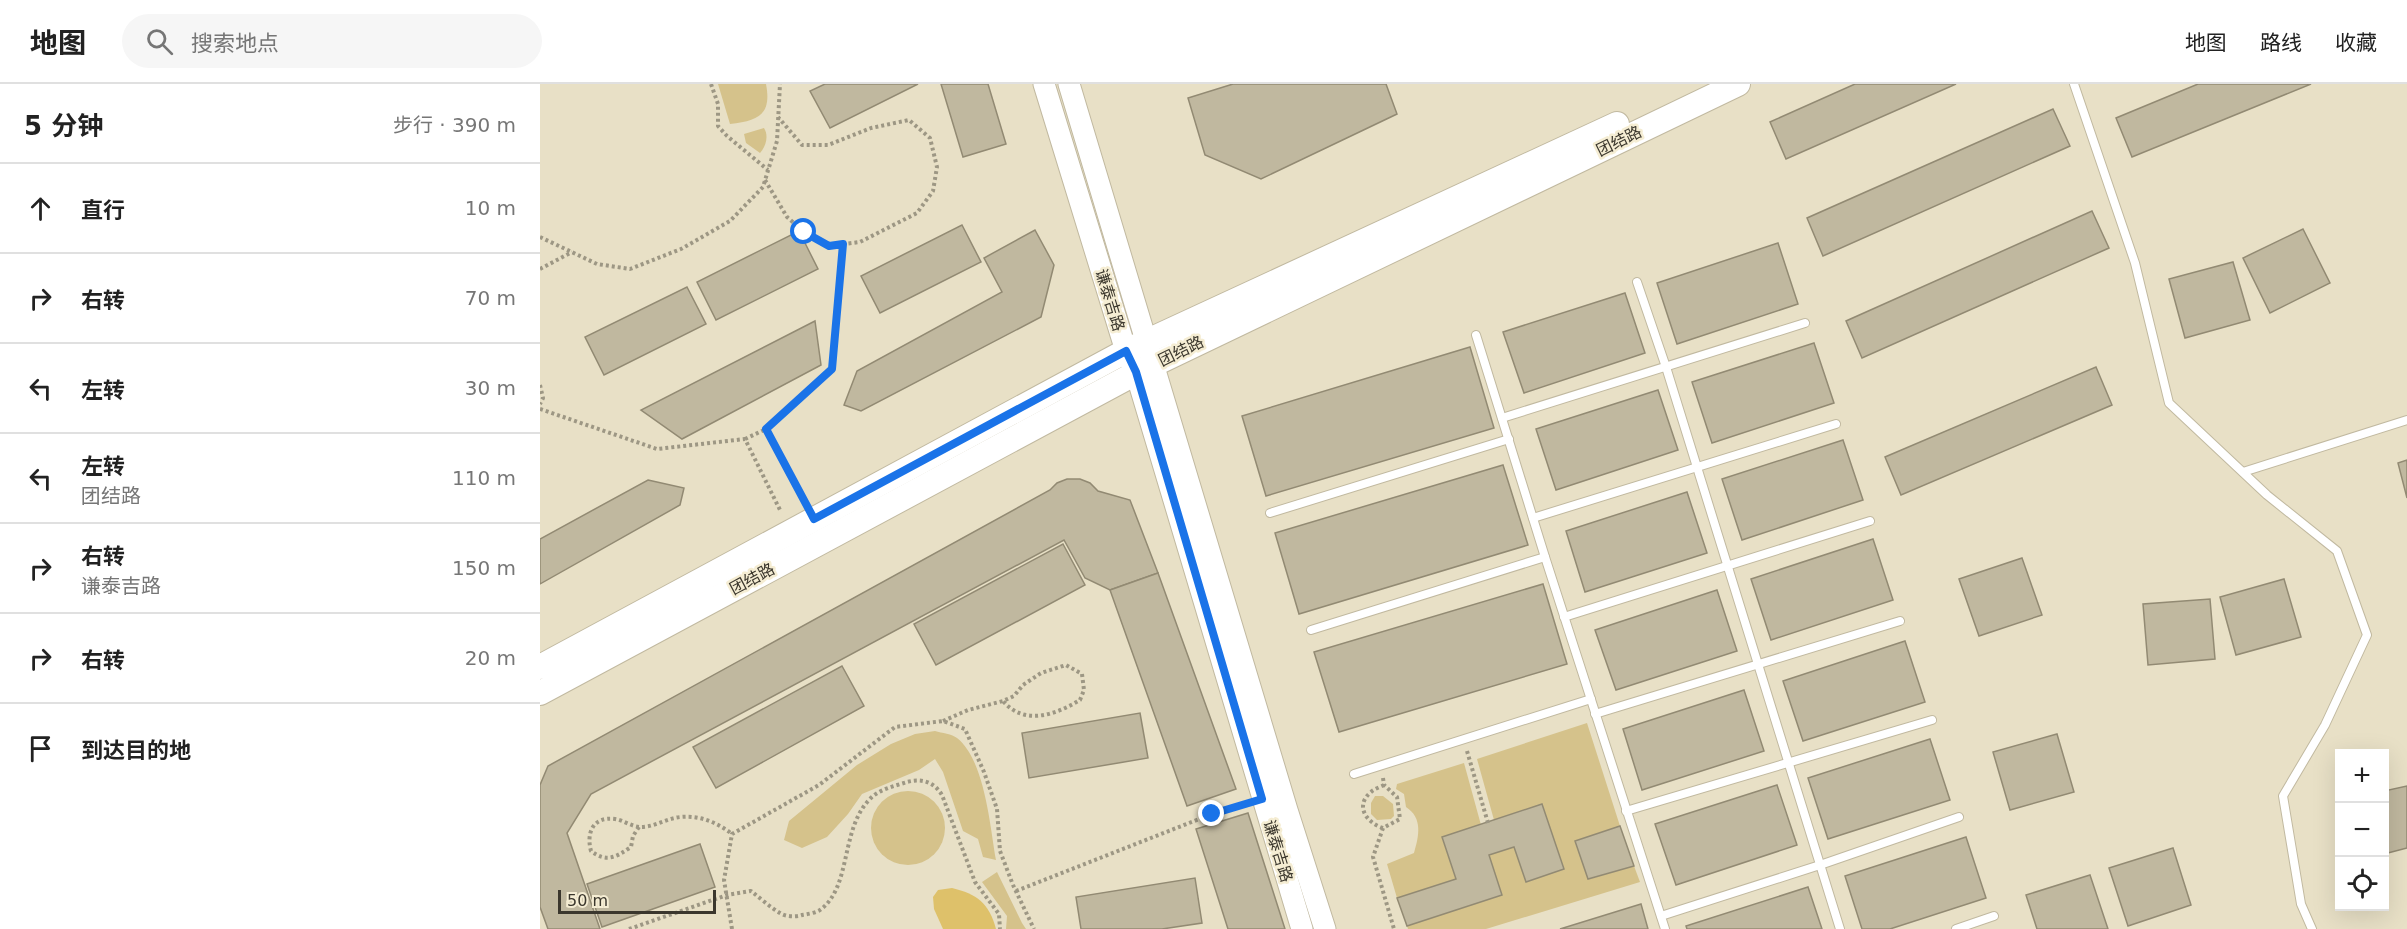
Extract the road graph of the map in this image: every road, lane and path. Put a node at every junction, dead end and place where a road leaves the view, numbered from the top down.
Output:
1 (711, 84) edge
2 (780, 84) edge
3 (1044, 84) edge
4 (1069, 84) edge
5 (1704, 84) edge
6 (1738, 84) edge
7 (2074, 84) edge
8 (778, 117) junction
9 (768, 170) junction
10 (765, 180) junction
11 (540, 237) edge
12 (843, 244) junction
13 (572, 252) junction
14 (540, 269) edge
15 (1637, 282) dead end
16 (1804, 324) dead end
17 (1476, 335) dead end
18 (1140, 357) junction
19 (1666, 367) junction
20 (540, 385) edge
21 (540, 404) edge
22 (540, 409) edge
23 (1502, 418) junction
24 (2407, 420) edge
25 (1836, 424) dead end
26 (766, 429) junction
27 (745, 439) junction
28 (1509, 439) junction
29 (1697, 466) junction
30 (2243, 472) junction
31 (1270, 513) dead end
32 (1533, 518) junction
33 (814, 519) junction
34 (1870, 521) dead end
35 (790, 532) junction
36 (1545, 557) junction
37 (1727, 564) junction
38 (1564, 617) junction
39 (1899, 621) dead end
40 (1311, 630) dead end
41 (1758, 664) junction
42 (540, 667) edge
43 (540, 693) edge
44 (1591, 699) junction
45 (1003, 702) junction
46 (1595, 714) junction
47 (1932, 720) dead end
48 (943, 721) junction
49 (1463, 739) junction
50 (1789, 763) junction
51 (1379, 766) junction
52 (1354, 774) dead end
53 (1384, 785) junction
54 (1262, 799) junction
55 (1626, 811) junction
56 (1959, 817) dead end
57 (1488, 822) dead end
58 (639, 827) junction
59 (1383, 828) junction
60 (732, 834) junction
61 (1820, 865) junction
62 (1016, 891) junction
63 (727, 894) junction
64 (1660, 916) junction
65 (1994, 916) dead end
66 (629, 929) edge
67 (732, 929) edge
68 (1000, 929) edge
69 (1034, 929) edge
70 (1302, 929) edge
71 (1325, 929) edge
72 (1394, 929) edge
73 (1665, 929) edge
74 (1840, 929) edge
75 (1956, 929) edge
76 (2312, 929) edge

1 - 9 path
2 - 8 path
3 - 18 street, 谦泰吉路
4 - 18 street, 谦泰吉路
5 - 18 main road, 团结路
6 - 18 main road, 团结路
7 - 30 lane
8 - 9 path
8 - 12 path
9 - 10 path
10 - 12 path
10 - 13 path
11 - 13 path
12 - 26 path
13 - 14 path
15 - 19 lane
16 - 19 lane
17 - 23 lane
18 - 33 main road, 团结路
18 - 43 main road, 团结路
18 - 54 street, 谦泰吉路
18 - 71 street, 谦泰吉路
19 - 23 lane
19 - 29 lane
20 - 21 path
22 - 27 path
23 - 28 lane
24 - 30 lane
25 - 29 lane
26 - 27 path
26 - 33 path
27 - 35 path
28 - 31 lane
28 - 32 lane
29 - 32 lane
29 - 37 lane
30 - 76 lane
32 - 36 lane
33 - 35 main road, 团结路
34 - 37 lane
35 - 42 main road, 团结路
36 - 38 lane
36 - 40 lane
37 - 38 lane
37 - 41 lane
38 - 44 lane
39 - 41 lane
41 - 46 lane
41 - 50 lane
44 - 46 lane
44 - 49 lane
45 - 45 path
45 - 48 path
46 - 55 lane
47 - 50 lane
48 - 60 path
48 - 62 path
49 - 51 lane
49 - 57 path
50 - 55 lane
50 - 61 lane
51 - 52 lane
51 - 53 path
53 - 59 path
53 - 59 path
54 - 62 path
54 - 70 street, 谦泰吉路
55 - 64 lane
56 - 61 lane
58 - 58 path
58 - 60 path
59 - 72 path
60 - 63 path
61 - 64 lane
61 - 74 lane
62 - 69 path
63 - 66 path
63 - 67 path
63 - 68 path
64 - 73 lane
65 - 75 lane

